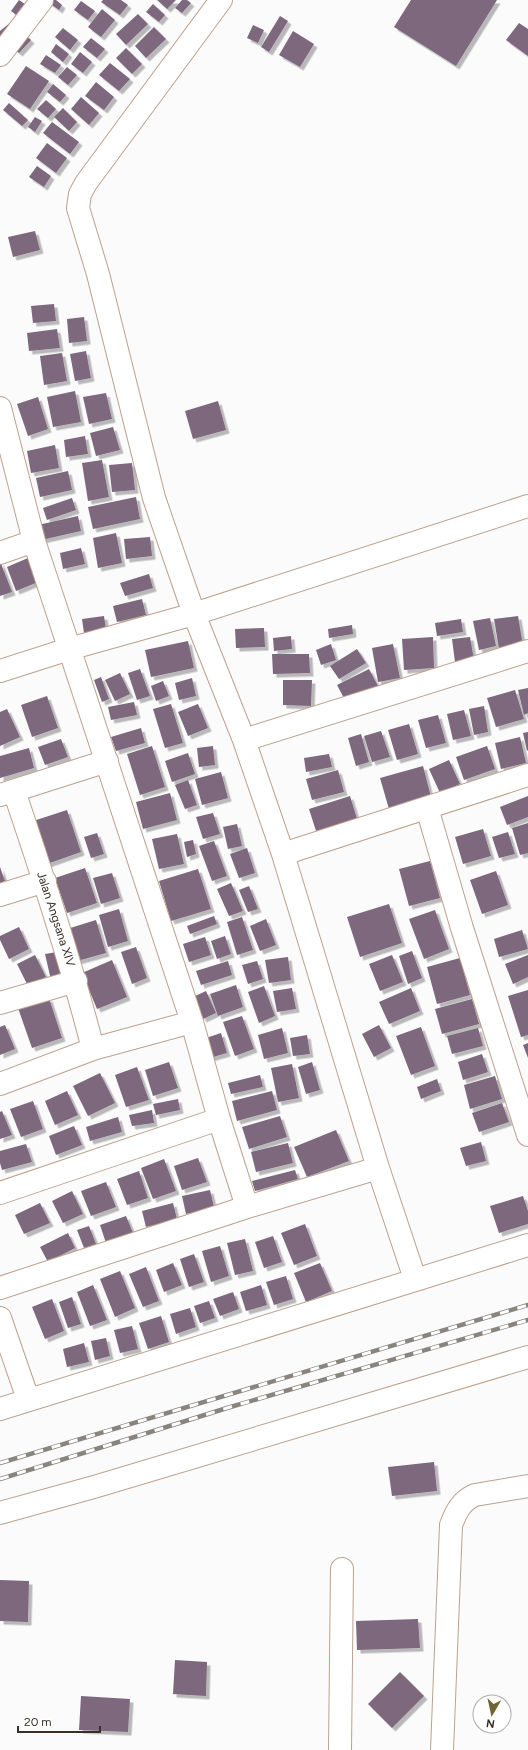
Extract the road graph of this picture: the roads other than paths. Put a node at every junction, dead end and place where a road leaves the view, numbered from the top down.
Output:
1 (42, 0) edge
2 (221, 0) edge
3 (0, 54) edge
4 (0, 408) edge
5 (528, 506) edge
6 (34, 541) junction
7 (0, 553) edge
8 (194, 614) junction
9 (69, 649) junction
10 (528, 651) edge
11 (0, 671) edge
12 (244, 740) junction
13 (107, 761) junction
14 (528, 775) edge
15 (7, 793) edge
16 (427, 808) junction
17 (283, 854) junction
18 (45, 881) junction
19 (0, 896) edge
20 (76, 981) junction
21 (0, 1003) edge
22 (192, 1022) junction
23 (94, 1049) junction
24 (0, 1084) edge
25 (524, 1110) edge
26 (219, 1119) junction
27 (528, 1135) edge
28 (378, 1168) junction
29 (0, 1193) edge
30 (247, 1207) junction
31 (528, 1245) edge
32 (416, 1279) junction
33 (0, 1288) edge
34 (0, 1318) edge
35 (528, 1357) edge
36 (28, 1400) junction
37 (0, 1409) edge
38 (528, 1486) edge
39 (0, 1513) edge
40 (342, 1569) dead end
41 (340, 1750) edge
42 (442, 1750) edge

1 - 3 street
2 - 8 street
4 - 6 street
5 - 8 street
6 - 7 street
6 - 9 street
8 - 9 street
8 - 12 street
9 - 11 street
9 - 13 street
10 - 12 street
12 - 17 street
13 - 15 street
13 - 22 street
14 - 16 street
15 - 18 street, Jalan Angsana XIV
16 - 17 street
16 - 25 street
17 - 28 street
18 - 19 street
18 - 20 street, Jalan Angsana XIV
20 - 21 street
20 - 23 street, Jalan Angsana XIV
22 - 23 street
22 - 26 street
23 - 24 street
25 - 27 street
26 - 29 street
26 - 30 street
28 - 30 street
28 - 32 street
30 - 33 street
31 - 32 street
32 - 36 street
34 - 36 street
35 - 39 street
36 - 37 street
38 - 42 street
40 - 41 street

